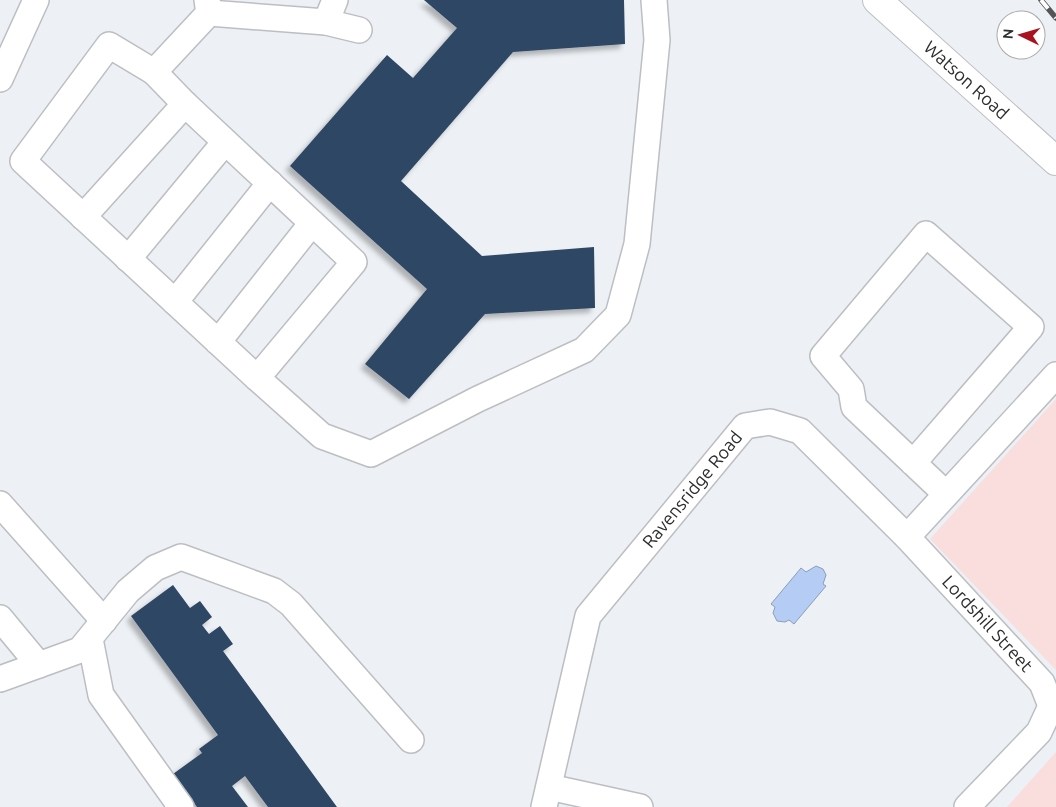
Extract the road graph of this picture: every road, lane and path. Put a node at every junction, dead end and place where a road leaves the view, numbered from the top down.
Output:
1 (36, 0) edge
2 (654, 0) edge
3 (877, 0) edge
4 (208, 6) edge
5 (331, 11) edge
6 (359, 30) dead end
7 (154, 72) junction
8 (0, 79) edge
9 (185, 104) junction
10 (225, 142) junction
11 (1056, 161) edge
12 (270, 183) junction
13 (83, 217) junction
14 (312, 222) junction
15 (128, 259) junction
16 (175, 302) junction
17 (218, 342) junction
18 (1056, 375) edge
19 (257, 378) junction
20 (913, 463) junction
21 (946, 494) junction
22 (4, 515) edge
23 (907, 537) junction
24 (0, 618) edge
25 (97, 630) junction
26 (39, 665) junction
27 (0, 679) edge
28 (411, 740) dead end
29 (546, 797) edge
30 (181, 807) edge
31 (640, 807) edge
32 (967, 807) edge

1 - 8 street
2 - 19 street
3 - 11 main road, Watson Road
4 - 5 street
4 - 7 street
5 - 6 street
7 - 9 street
7 - 13 street
9 - 10 street
9 - 13 street
10 - 12 street
10 - 15 street
12 - 14 street
12 - 16 street
13 - 15 street
14 - 17 street
14 - 19 street
15 - 16 street
16 - 17 street
17 - 19 street
18 - 21 street
20 - 20 street
20 - 21 street
21 - 23 street
22 - 25 street
23 - 29 street, Ravensridge Road
23 - 32 street, Lordshill Street
24 - 26 street
25 - 26 street
25 - 28 street
25 - 30 street
26 - 27 street
29 - 31 street

